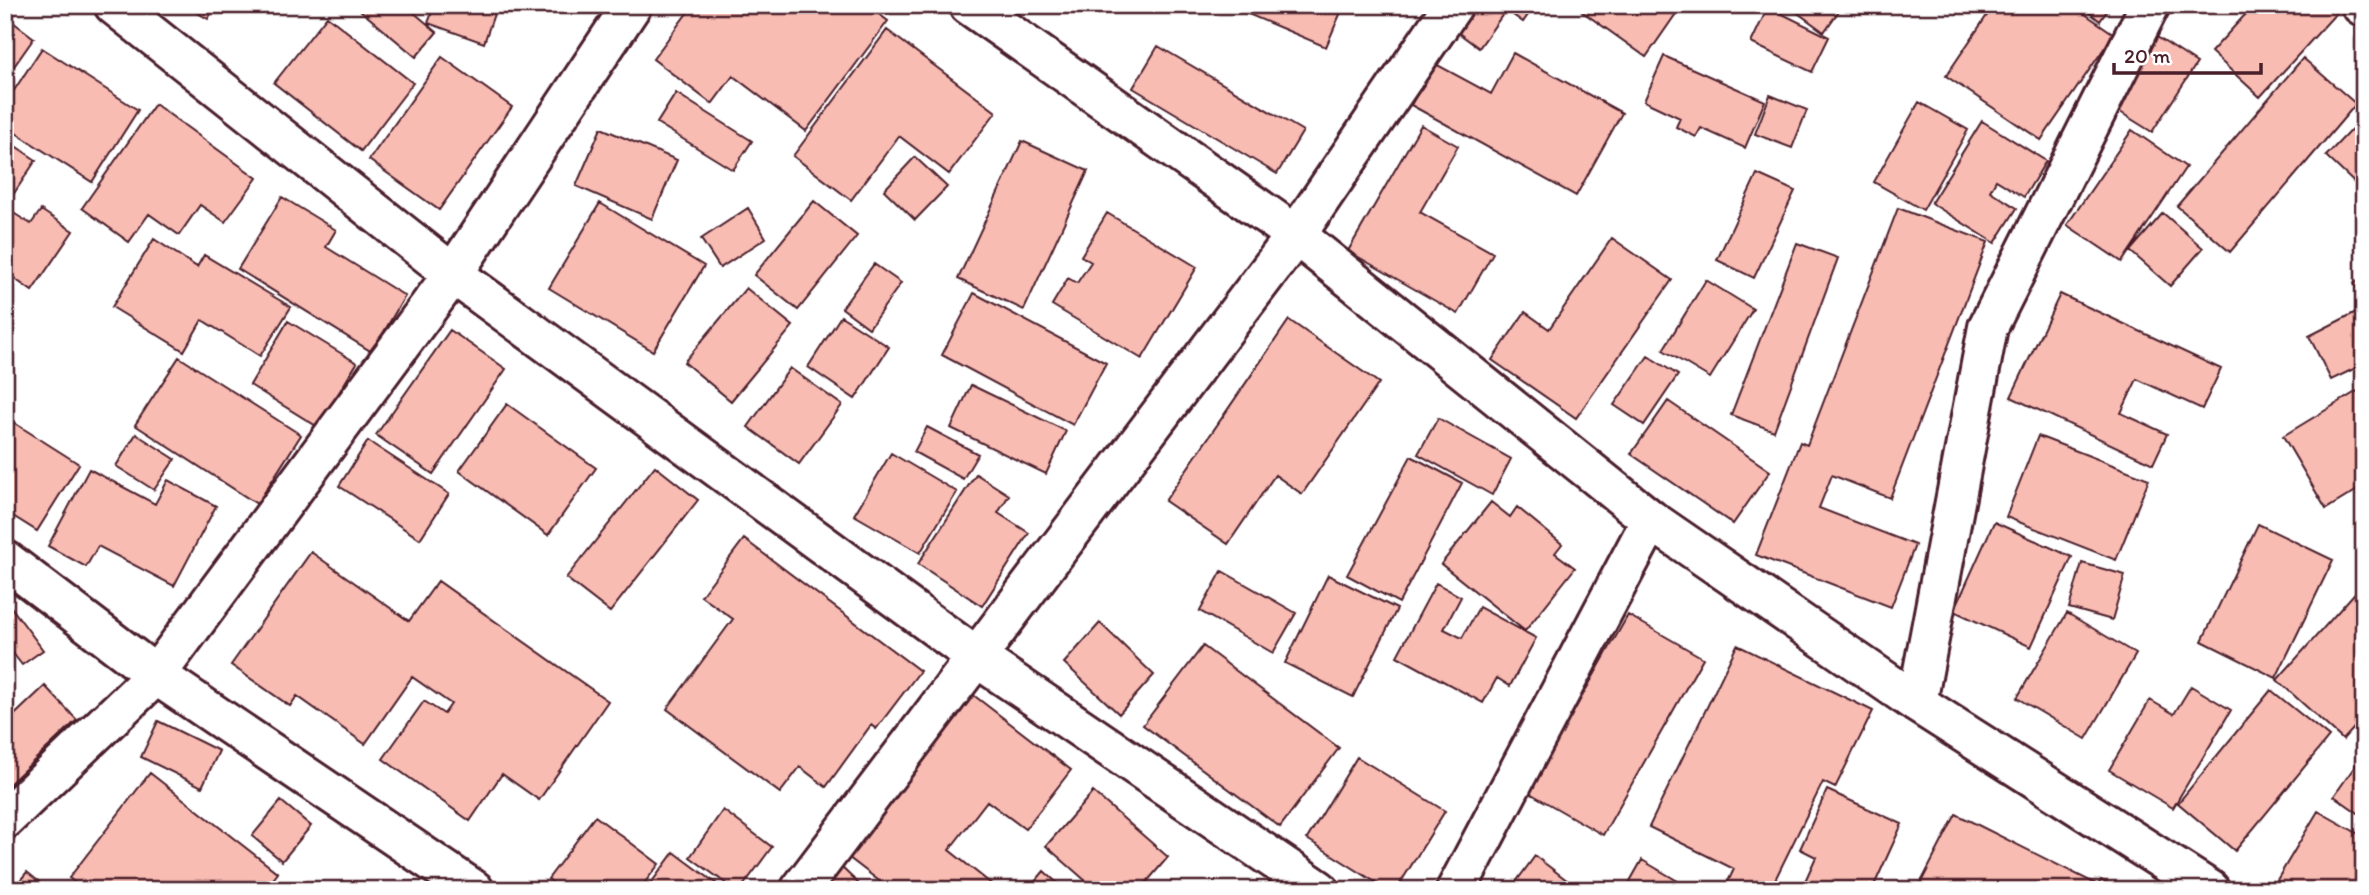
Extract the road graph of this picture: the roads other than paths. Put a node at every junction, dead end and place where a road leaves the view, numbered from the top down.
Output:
1 (114, 5) edge
2 (632, 5) edge
3 (970, 5) edge
4 (1453, 5) edge
5 (2150, 5) edge
6 (1296, 235) junction
7 (453, 274) junction
8 (1651, 520) junction
9 (5, 560) edge
10 (976, 657) junction
11 (156, 675) junction
12 (1917, 703) junction
13 (5, 819) edge
14 (474, 890) edge
15 (800, 890) edge
16 (1319, 890) edge
17 (1456, 890) edge
18 (2210, 890) edge

1 - 7 street
2 - 7 street
3 - 6 street
4 - 6 street
5 - 12 street
6 - 8 street
6 - 10 street
7 - 10 street
7 - 11 street
8 - 12 street
8 - 17 street
9 - 11 street
10 - 15 street
10 - 16 street
11 - 13 street
11 - 14 street
12 - 18 street

